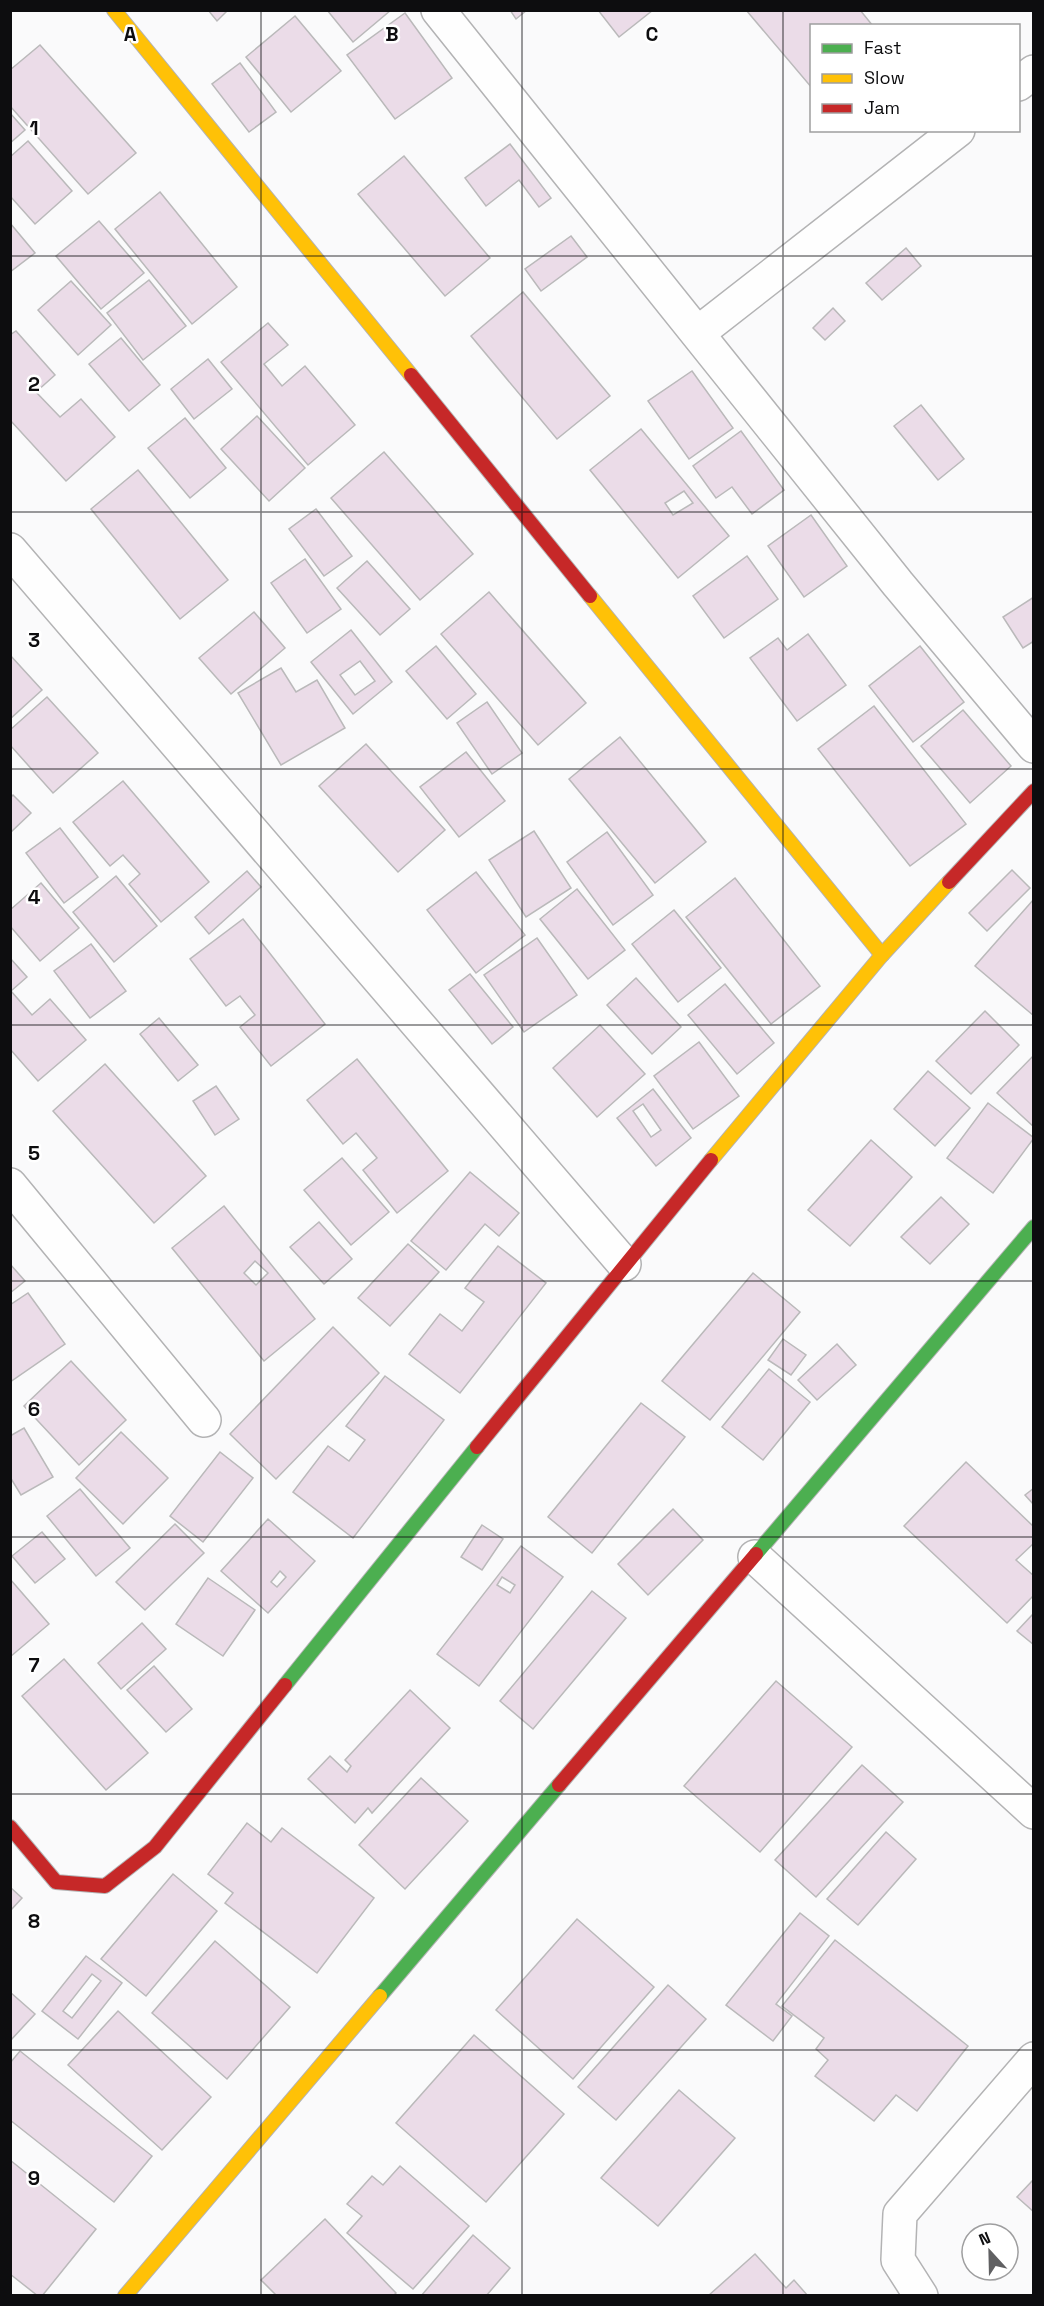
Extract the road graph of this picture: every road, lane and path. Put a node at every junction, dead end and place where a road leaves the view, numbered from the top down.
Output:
1 (114, 10) edge
2 (438, 10) edge
3 (1034, 72) edge
4 (1020, 82) edge
5 (955, 132) edge
6 (698, 333) junction
7 (10, 550) edge
8 (1034, 746) edge
9 (1034, 791) edge
10 (882, 955) junction
11 (10, 1185) edge
12 (1034, 1227) edge
13 (624, 1264) junction
14 (204, 1420) dead end
15 (755, 1557) junction
16 (1034, 1812) edge
17 (10, 1827) edge
18 (1034, 2059) edge
19 (125, 2295) edge
20 (921, 2295) edge

1 - 10 street
2 - 6 street
3 - 4 street
5 - 6 street
6 - 8 street
7 - 13 street
9 - 10 street
10 - 13 street
11 - 14 street
12 - 15 street
13 - 17 street
15 - 16 street
15 - 19 street
18 - 20 street

